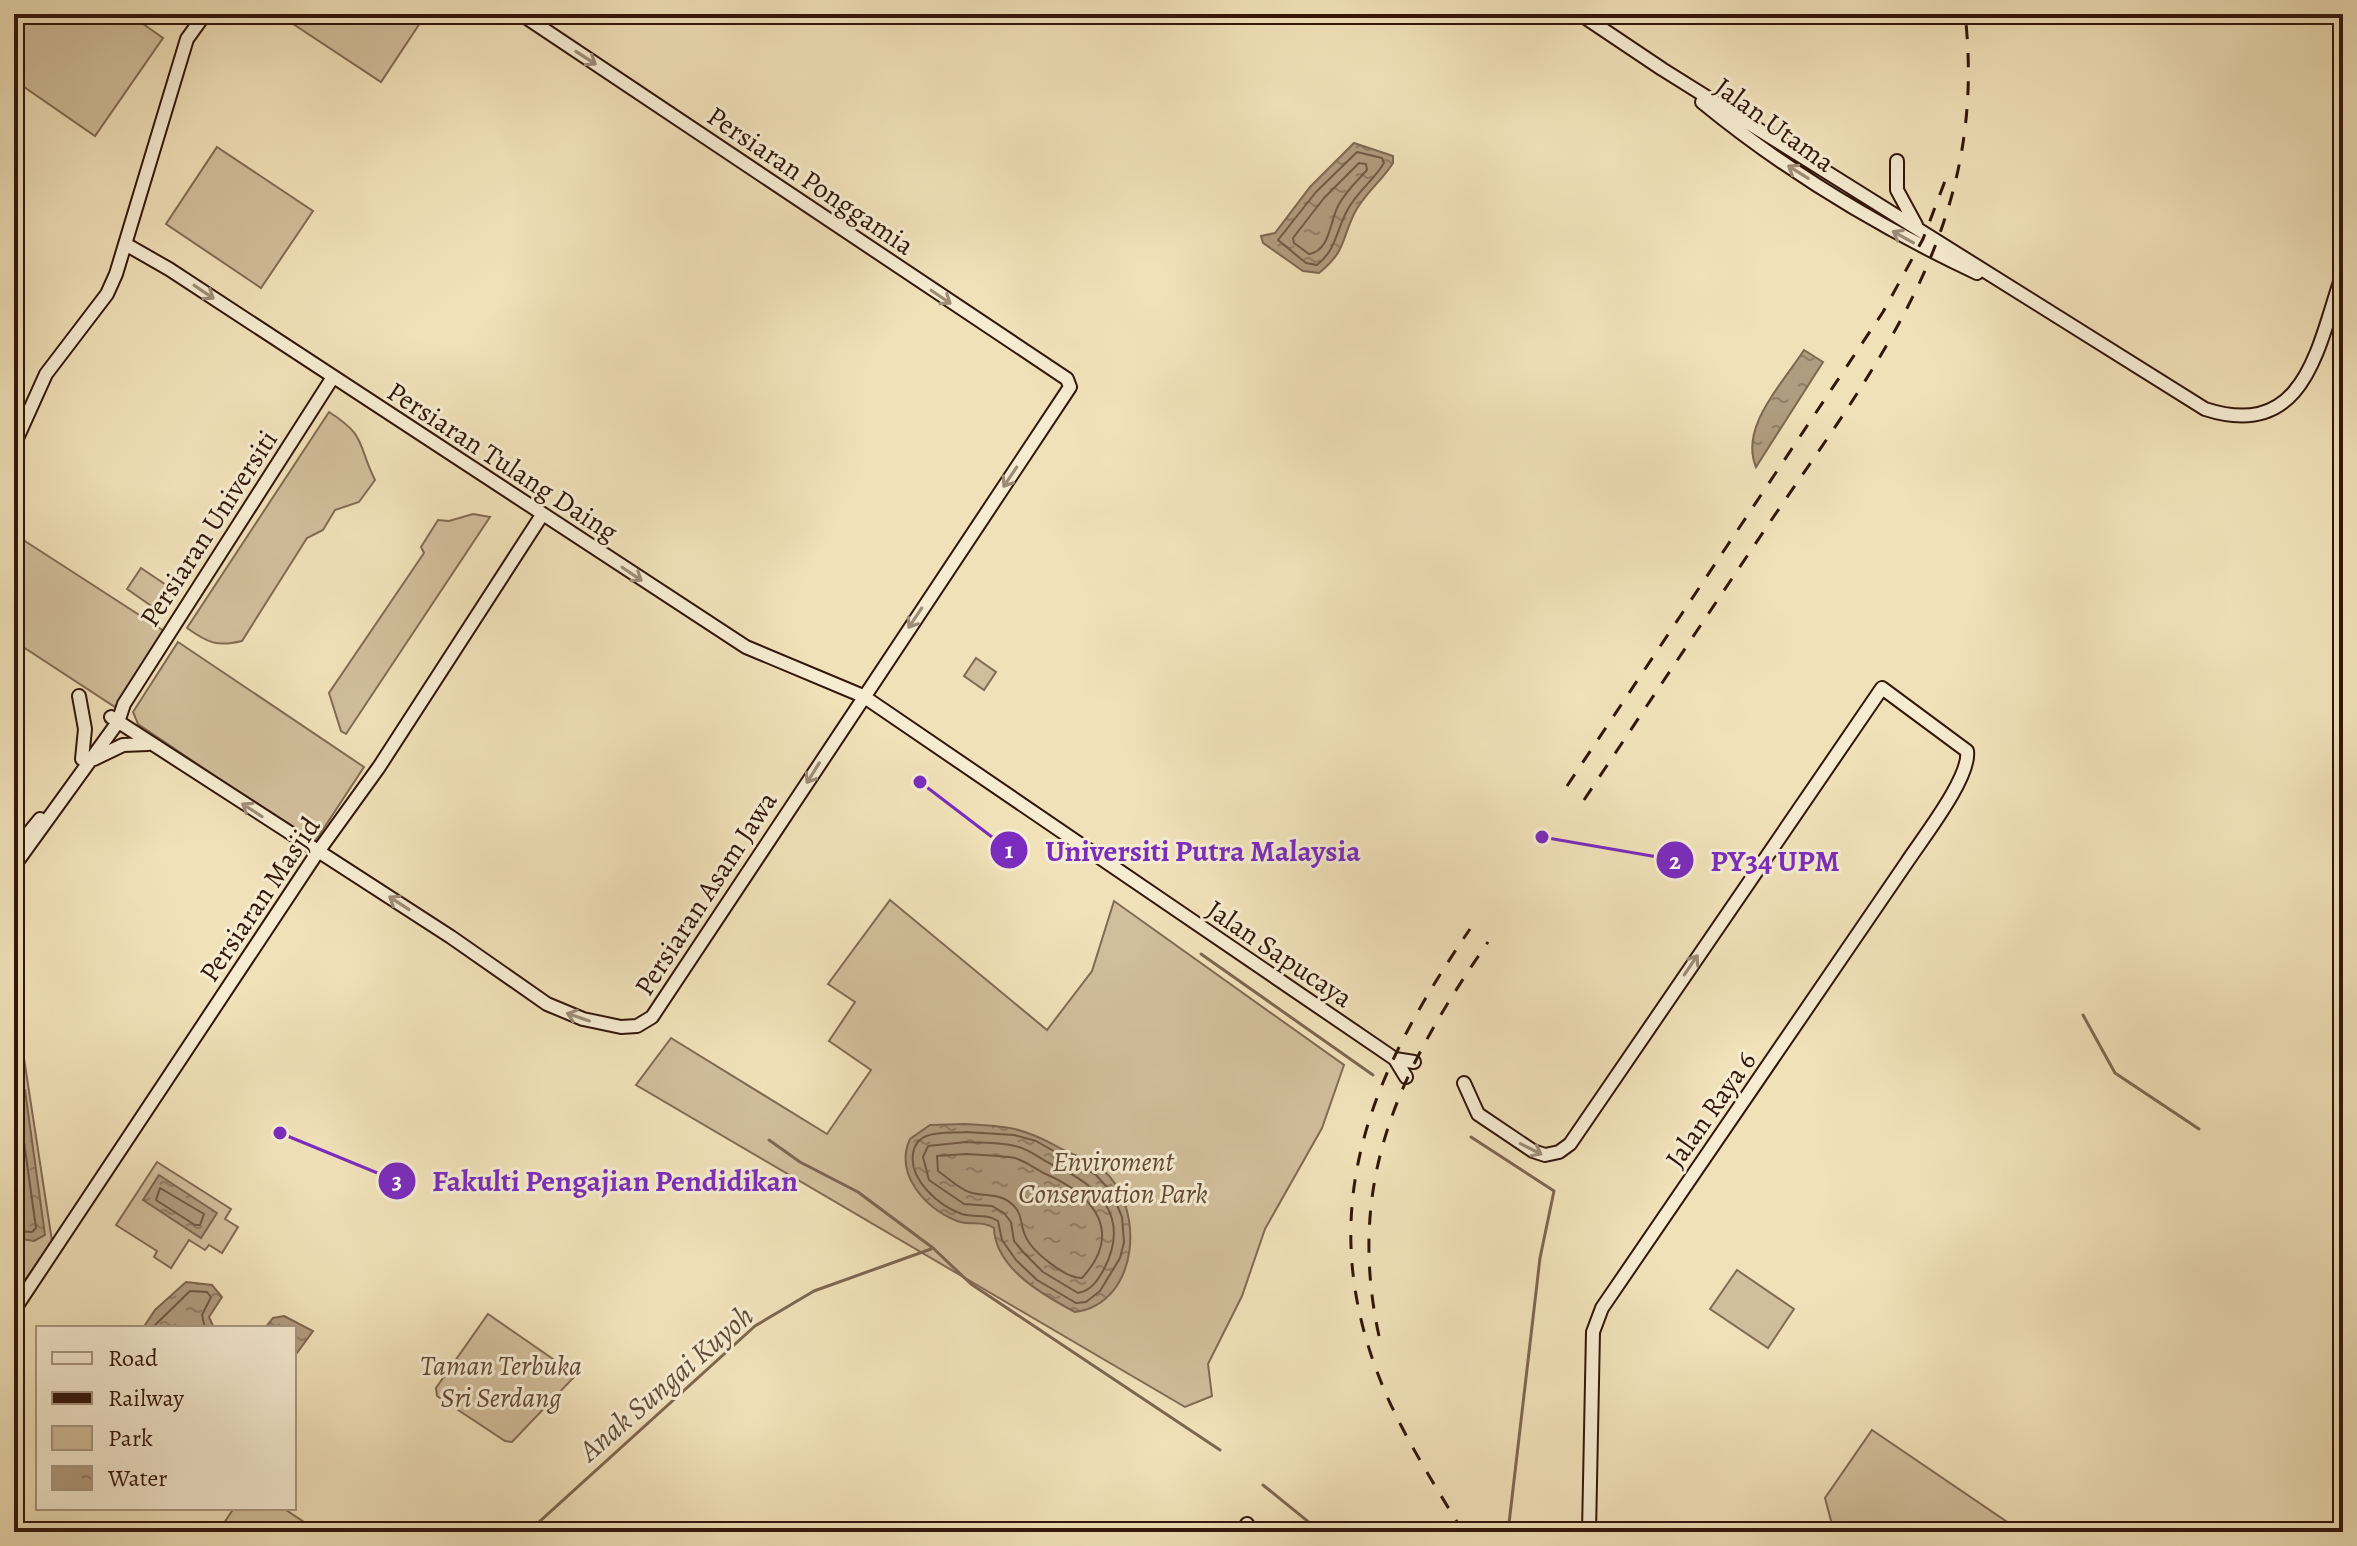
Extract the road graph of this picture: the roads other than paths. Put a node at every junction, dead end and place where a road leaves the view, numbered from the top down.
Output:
1 (205, 14) edge
2 (521, 14) edge
3 (1580, 14) edge
4 (1662, 69) junction
5 (1897, 161) dead end
6 (1919, 228) junction
7 (127, 245) junction
8 (2343, 273) edge
9 (2024, 295) junction
10 (333, 377) junction
11 (1070, 387) joint
12 (14, 445) edge
13 (542, 515) junction
14 (830, 684) junction
15 (79, 696) dead end
16 (863, 696) junction
17 (117, 714) junction
18 (849, 717) junction
19 (155, 746) junction
20 (86, 760) junction
21 (14, 851) edge
22 (317, 853) junction
23 (14, 866) edge
24 (1395, 1059) junction
25 (1414, 1062) dead end
26 (1406, 1077) dead end
27 (1464, 1083) dead end
28 (14, 1310) edge
29 (1589, 1532) edge

1 - 7 street
2 -> 11 street, Persiaran Ponggamia
3 - 4 street, Jalan Utama
4 - 6 street, Jalan Utama
9 -> 4 street, Jalan Utama
5 - 6 street
6 - 9 street, Jalan Utama
7 -> 10 street, Persiaran Tulang Daing
7 - 12 street
8 - 9 street
10 - 13 street, Persiaran Tulang Daing
10 - 17 street, Persiaran Universiti
11 -> 16 street, Persiaran Asam Jawa
13 -> 14 street, Persiaran Tulang Daing
13 - 22 street, Persiaran Masjid
14 - 16 street, Persiaran Tulang Daing
14 - 18 street
15 - 20 street
16 - 18 street, Persiaran Asam Jawa
16 - 24 street, Jalan Sapucaya
17 - 19 street, Persiaran Asam Jawa
17 - 20 street, Persiaran Universiti
18 -> 22 street, Persiaran Asam Jawa
19 - 20 street
22 -> 19 street, Persiaran Asam Jawa
20 - 21 street, Persiaran Universiti
20 - 23 street, Persiaran Universiti
22 - 28 street, Persiaran Masjid
24 - 25 street
24 - 26 street
27 -> 29 street, Jalan Raya 6

